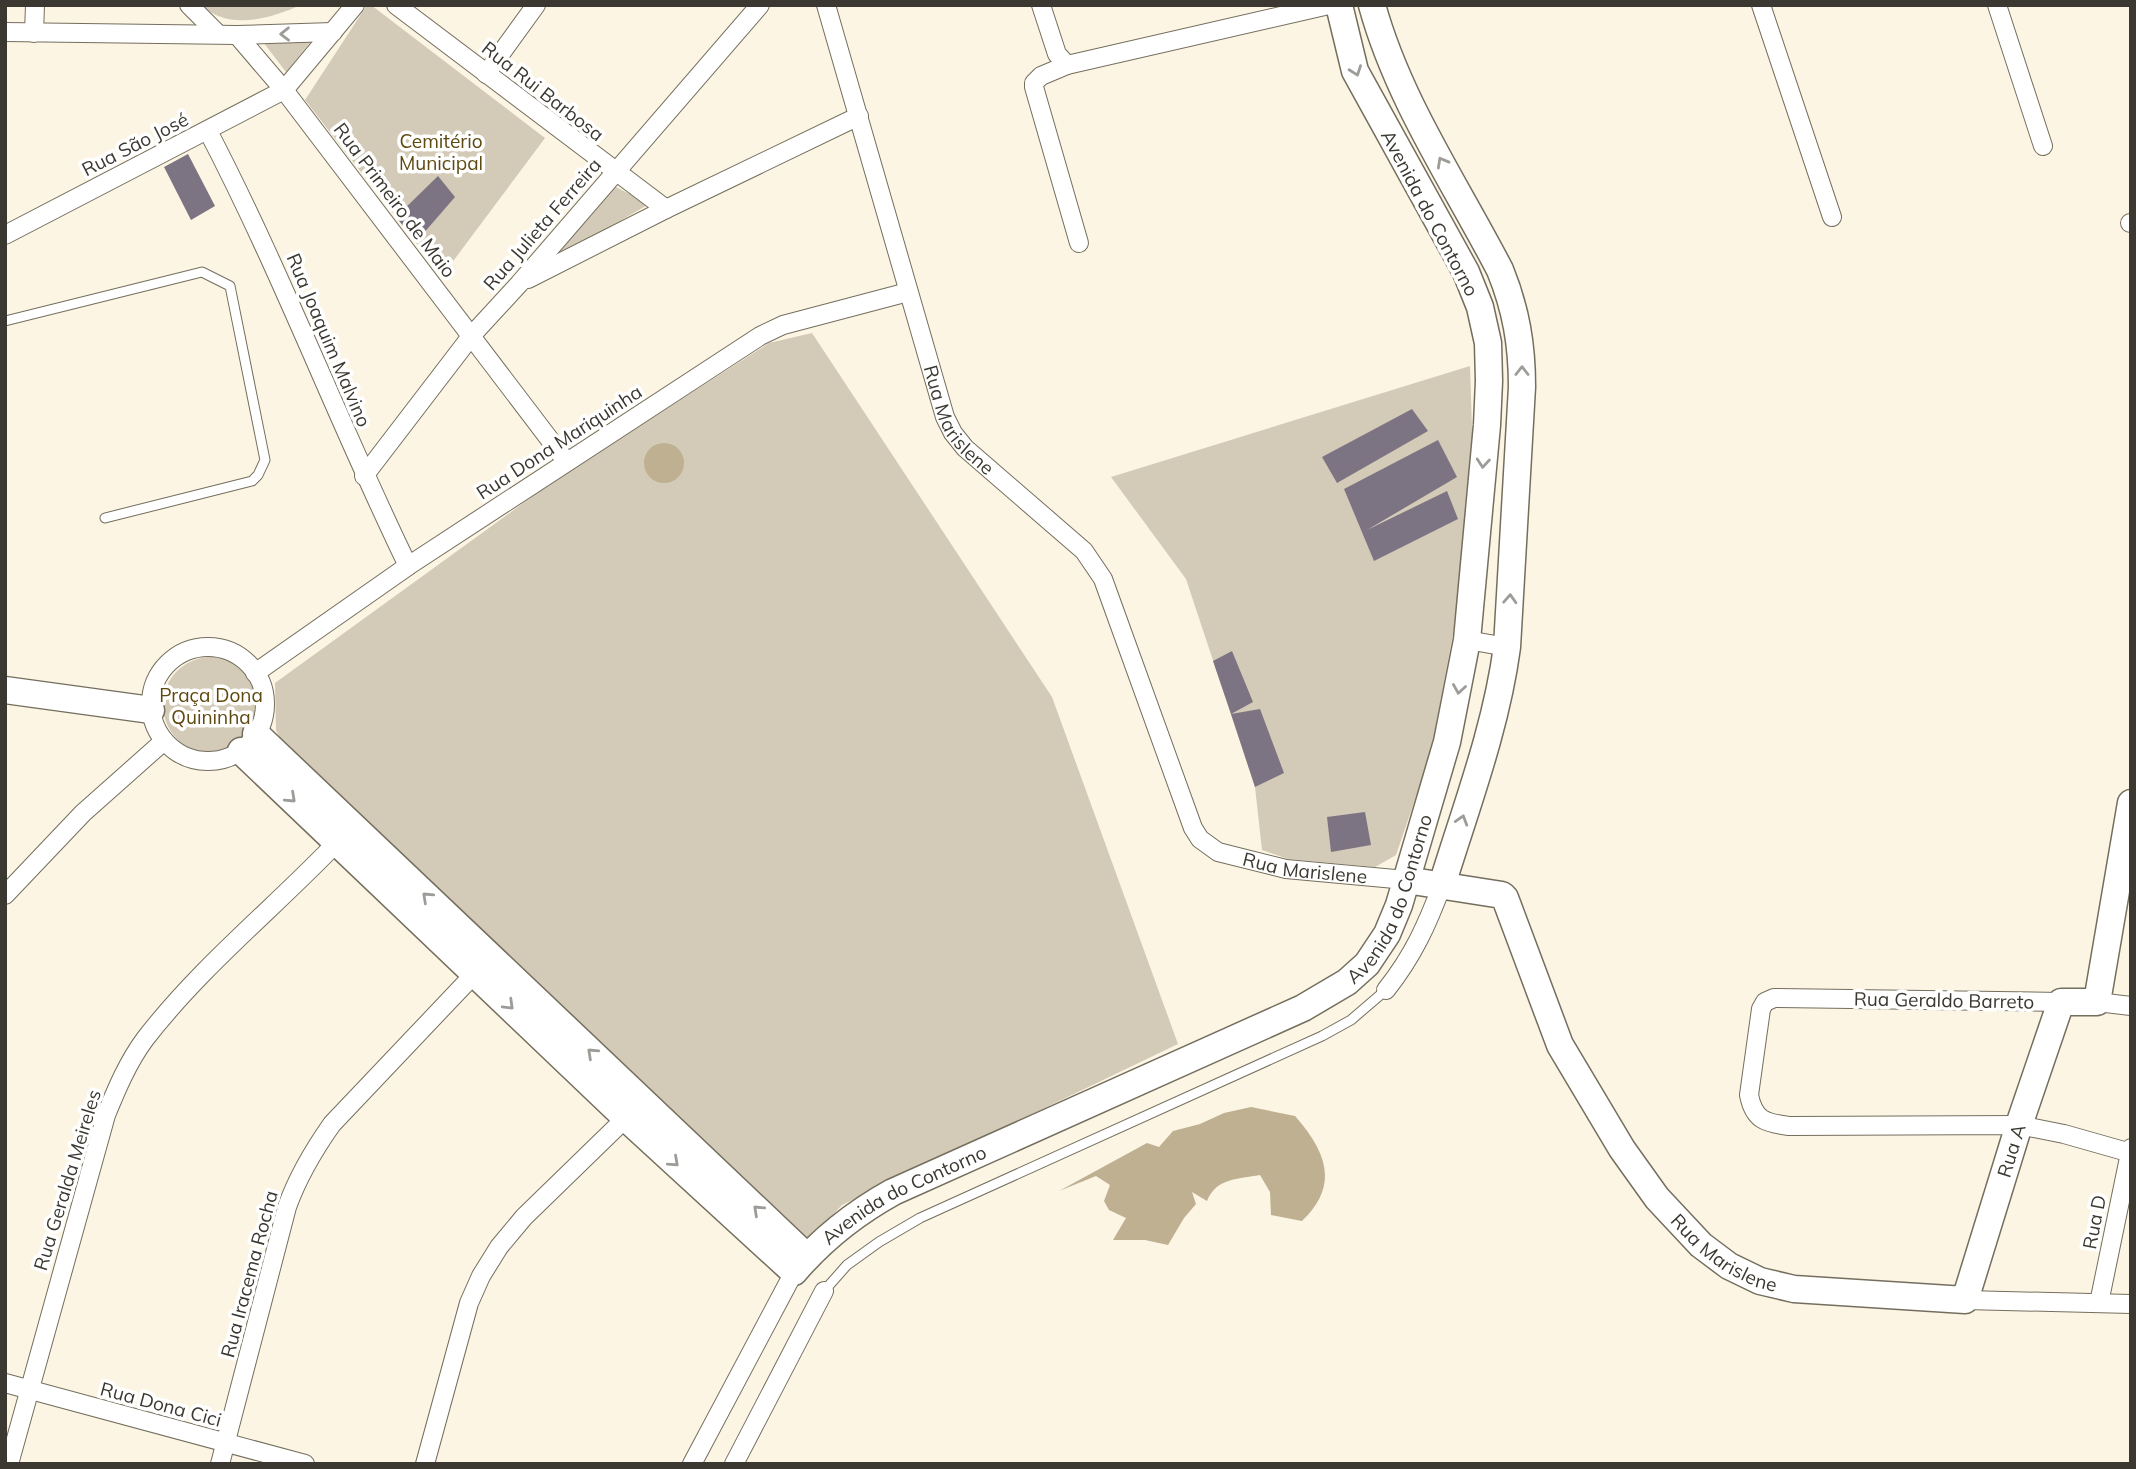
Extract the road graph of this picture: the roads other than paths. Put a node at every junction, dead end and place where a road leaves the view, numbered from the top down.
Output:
1 (35, 5) edge
2 (189, 5) edge
3 (355, 5) edge
4 (396, 5) edge
5 (536, 5) edge
6 (760, 5) edge
7 (826, 5) edge
8 (1041, 5) edge
9 (1329, 5) edge
10 (1339, 5) edge
11 (1372, 5) edge
12 (1761, 5) edge
13 (1997, 5) edge
14 (5, 32) edge
15 (333, 32) junction
16 (34, 33) junction
17 (218, 34) junction
18 (237, 35) junction
19 (1070, 65) junction
20 (486, 74) junction
21 (284, 90) junction
22 (859, 116) junction
23 (208, 131) junction
24 (2043, 146) dead end
25 (614, 172) junction
26 (666, 209) junction
27 (1832, 217) dead end
28 (5, 235) edge
29 (1079, 243) dead end
30 (519, 284) junction
31 (908, 292) junction
32 (5, 321) edge
33 (472, 335) junction
34 (566, 461) junction
35 (364, 476) junction
36 (105, 518) dead end
37 (408, 566) junction
38 (1467, 640) junction
39 (1507, 647) junction
40 (255, 673) junction
41 (5, 690) edge
42 (151, 710) junction
43 (164, 741) junction
44 (249, 742) junction
45 (2131, 803) edge
46 (345, 834) junction
47 (2125, 860) edge
48 (1406, 880) junction
49 (1442, 885) junction
50 (5, 895) edge
51 (483, 965) junction
52 (1386, 990) joint
53 (2061, 1002) junction
54 (2097, 1002) junction
55 (2131, 1006) edge
56 (635, 1110) junction
57 (2019, 1125) junction
58 (2130, 1151) edge
59 (801, 1264) junction
60 (824, 1291) joint
61 (1965, 1300) junction
62 (2099, 1303) junction
63 (2131, 1304) edge
64 (5, 1383) edge
65 (28, 1390) junction
66 (226, 1443) junction
67 (9, 1464) edge
68 (220, 1464) edge
69 (305, 1464) edge
70 (425, 1464) edge
71 (692, 1464) edge
72 (734, 1464) edge

1 - 16 street
2 - 17 street
3 - 15 street
4 - 20 street, Rua Rui Barbosa
5 - 20 street
6 - 25 street, Rua Julieta Ferreira
7 - 22 street, Rua Marislene
8 - 19 street
9 - 19 street
10 -> 38 street, Avenida do Contorno
39 -> 11 street
12 - 27 street
13 - 24 street
14 - 16 street
15 -> 18 street
15 - 21 street
16 - 17 street
17 - 18 street
18 - 21 street, Rua Primeiro de Maio
19 - 29 street
20 - 25 street, Rua Rui Barbosa
21 - 23 street, Rua São José
21 - 33 street, Rua Primeiro de Maio
22 - 26 street
22 - 31 street, Rua Marislene
23 - 28 street, Rua São José
23 - 35 street, Rua Joaquim Malvino
25 - 26 street, Rua Rui Barbosa
25 - 30 street, Rua Julieta Ferreira
26 - 30 street
30 - 33 street, Rua Julieta Ferreira
31 - 34 street, Rua Dona Mariquinha
31 - 48 street, Rua Marislene
32 - 36 lane
33 - 34 street, Rua Primeiro de Maio
33 - 35 street, Rua Julieta Ferreira
34 - 37 street, Rua Dona Mariquinha
35 - 37 street, Rua Joaquim Malvino
37 - 40 street, Rua Dona Mariquinha
38 - 39 street
38 -> 48 street, Avenida do Contorno
49 -> 39 street
40 - 42 street
40 - 44 street
41 - 42 street
42 - 43 street
43 - 44 street
43 - 50 street
44 - 46 street
45 - 47 street
46 - 51 street
46 - 65 street, Rua Geralda Meireles
47 - 54 street
48 - 49 street, Rua Marislene
48 - 59 street, Avenida do Contorno
49 - 52 street
49 - 61 street, Rua Marislene
51 - 56 street
51 - 66 street, Rua Iracema Rocha
52 - 60 lane
53 - 54 street, Rua Geraldo Barreto
53 - 57 street, Rua A
53 - 57 street, Rua Geraldo Barreto
54 - 55 street, Rua Geraldo Barreto
56 - 59 street
56 - 70 street
57 - 58 street
57 - 61 street, Rua A
58 - 62 street, Rua D
59 - 71 street, Avenida do Contorno
60 - 72 street
61 - 62 street, Rua Marislene
62 - 63 street, Rua Marislene
64 - 65 street, Rua Dona Cici
65 - 66 street, Rua Dona Cici
65 - 67 street, Rua Geralda Meireles
66 - 68 street, Rua Iracema Rocha
66 - 69 street, Rua Dona Cici

